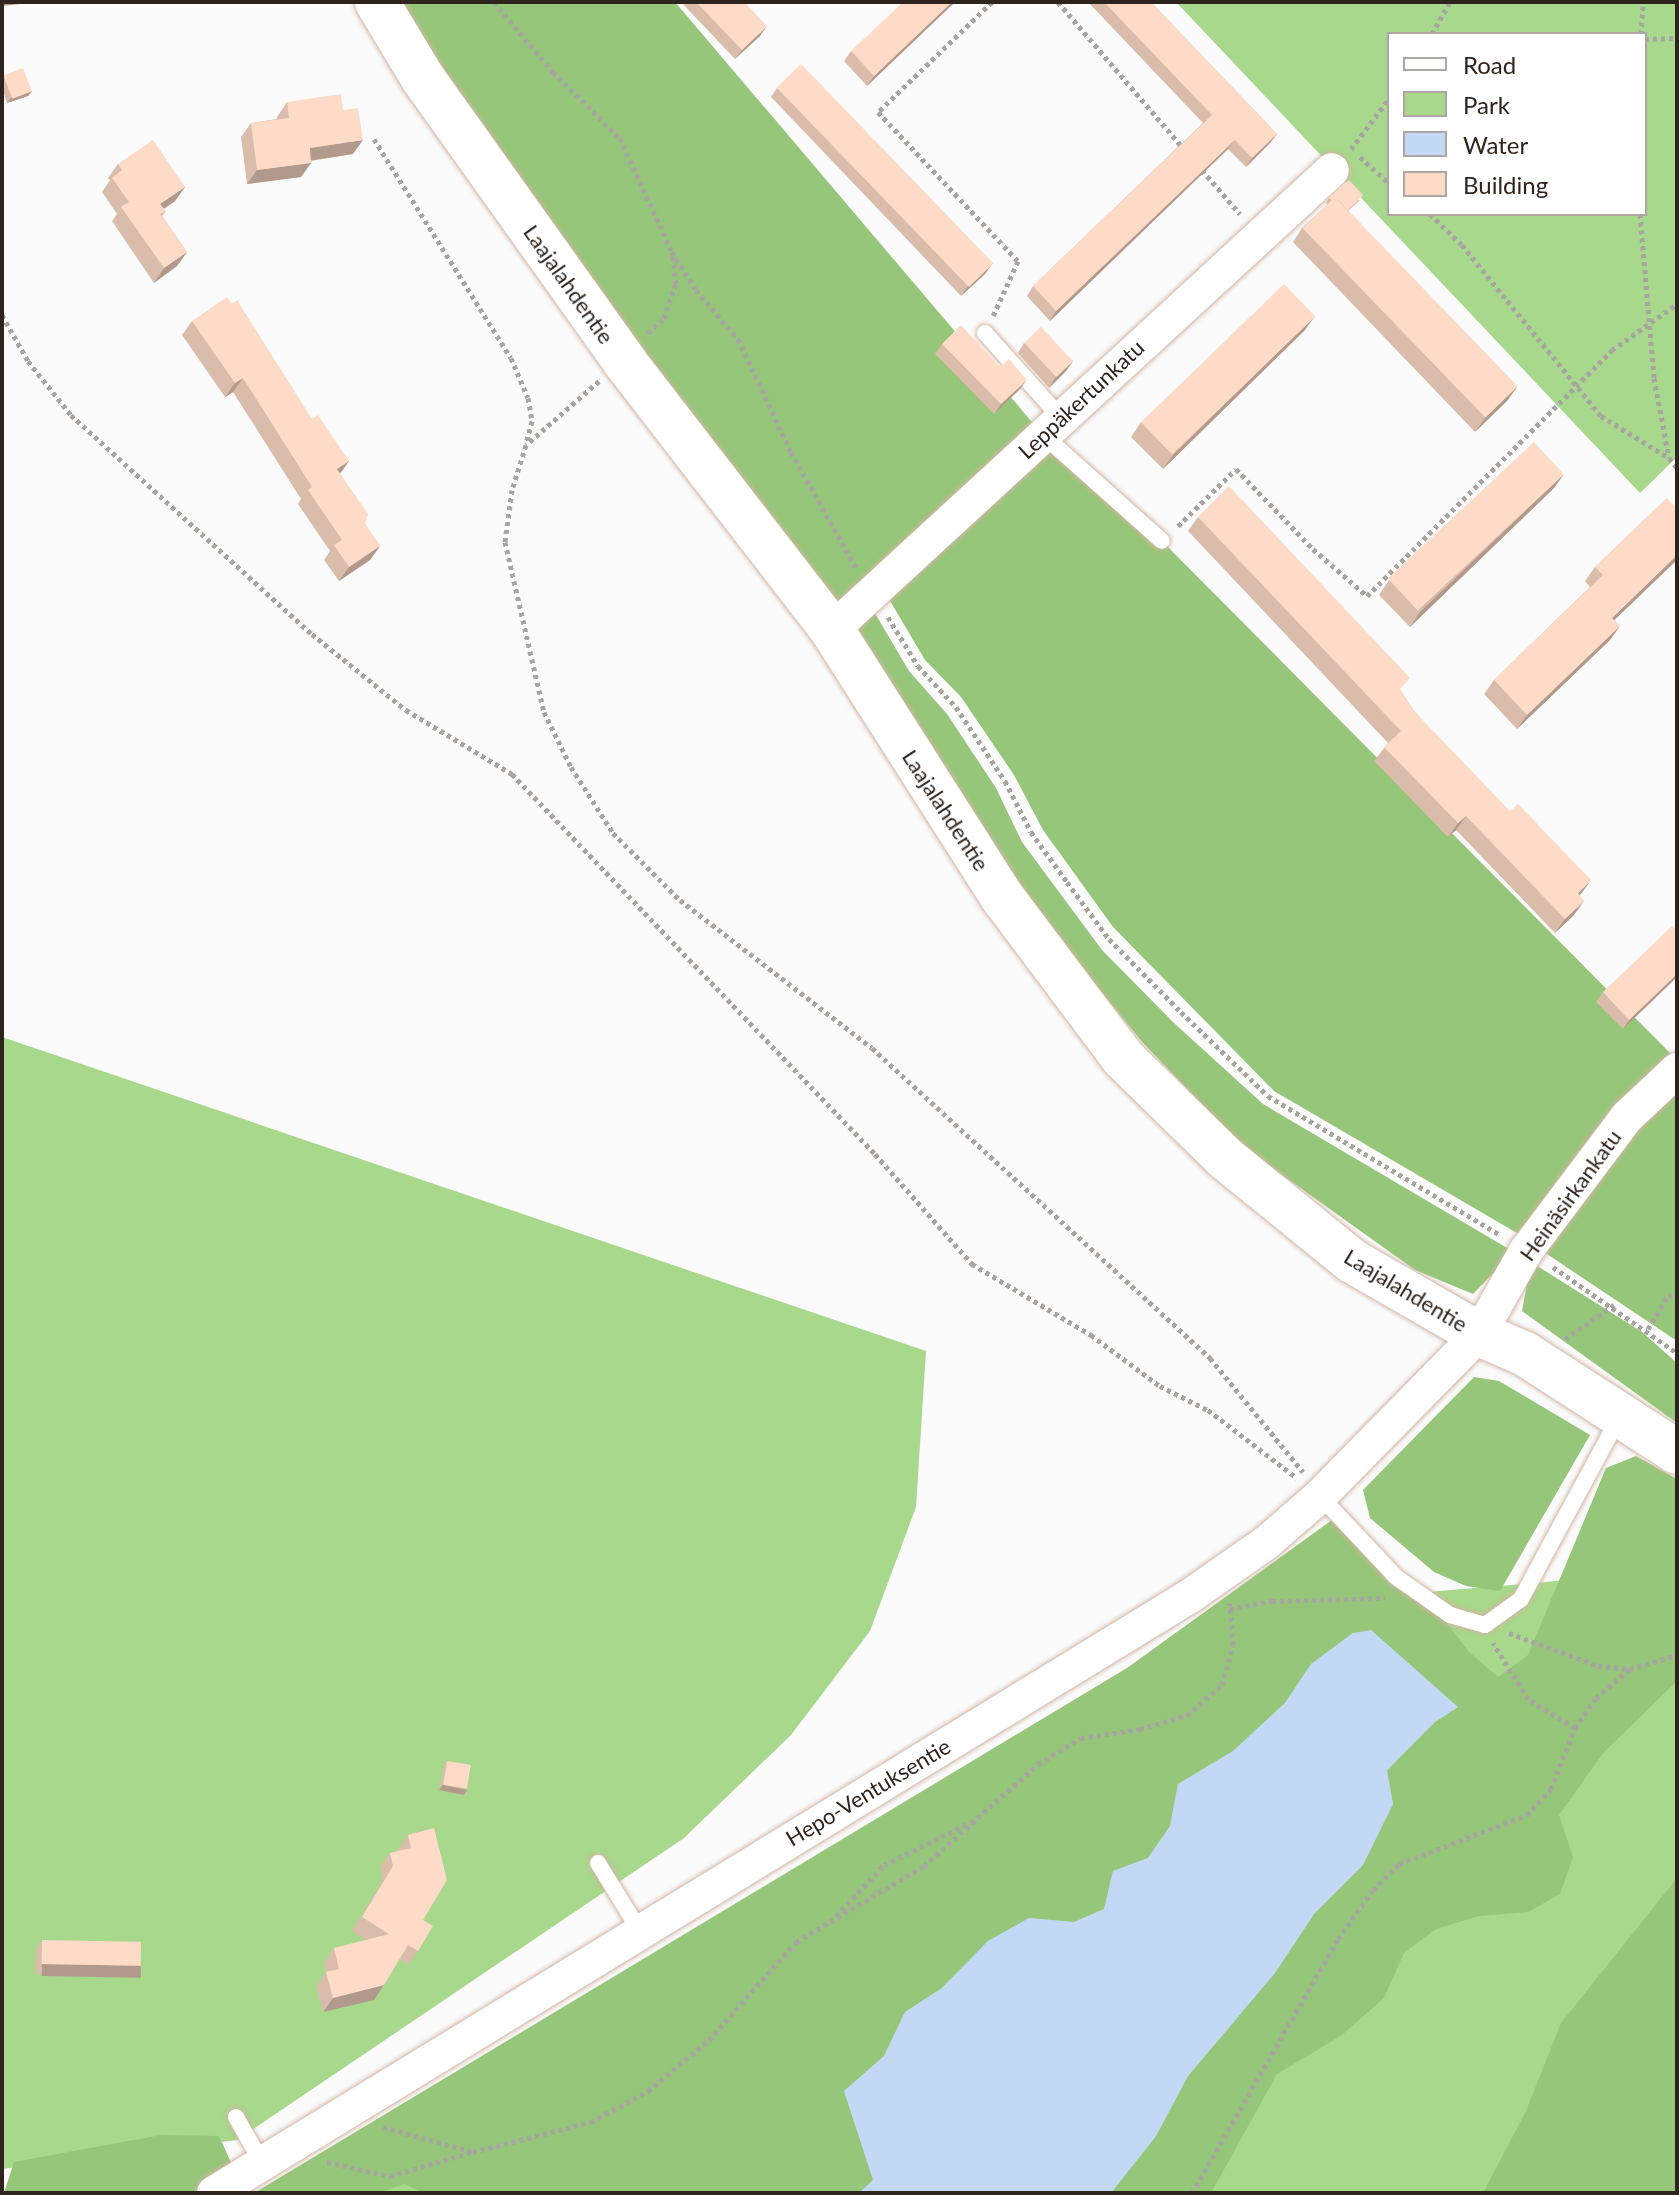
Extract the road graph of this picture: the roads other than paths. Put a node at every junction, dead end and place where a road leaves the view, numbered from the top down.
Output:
1 (377, 2) edge
2 (1342, 160) road end
3 (985, 333) road end
4 (1052, 426) junction
5 (1162, 541) road end
6 (832, 630) junction
7 (1677, 1070) edge
8 (1479, 1334) junction
9 (1620, 1416) junction
10 (1677, 1452) edge
11 (1320, 1496) junction
12 (598, 1863) dead end
13 (639, 1930) junction
14 (236, 2117) dead end
15 (262, 2163) junction
16 (214, 2193) edge

1 - 6 street, Laajalahdentie
2 - 4 street, Leppäkertunkatu
3 - 4 lane
4 - 5 lane
4 - 6 street, Leppäkertunkatu
6 - 8 street, Laajalahdentie
7 - 8 street, Heinäsirkankatu
8 - 9 street, Laajalahdentie
8 - 11 street, Hepo-Ventuksentie
9 - 10 street, Laajalahdentie
9 - 11 lane
11 - 13 street, Hepo-Ventuksentie
12 - 13 lane
13 - 15 street, Hepo-Ventuksentie
14 - 15 lane
15 - 16 street, Hepo-Ventuksentie

